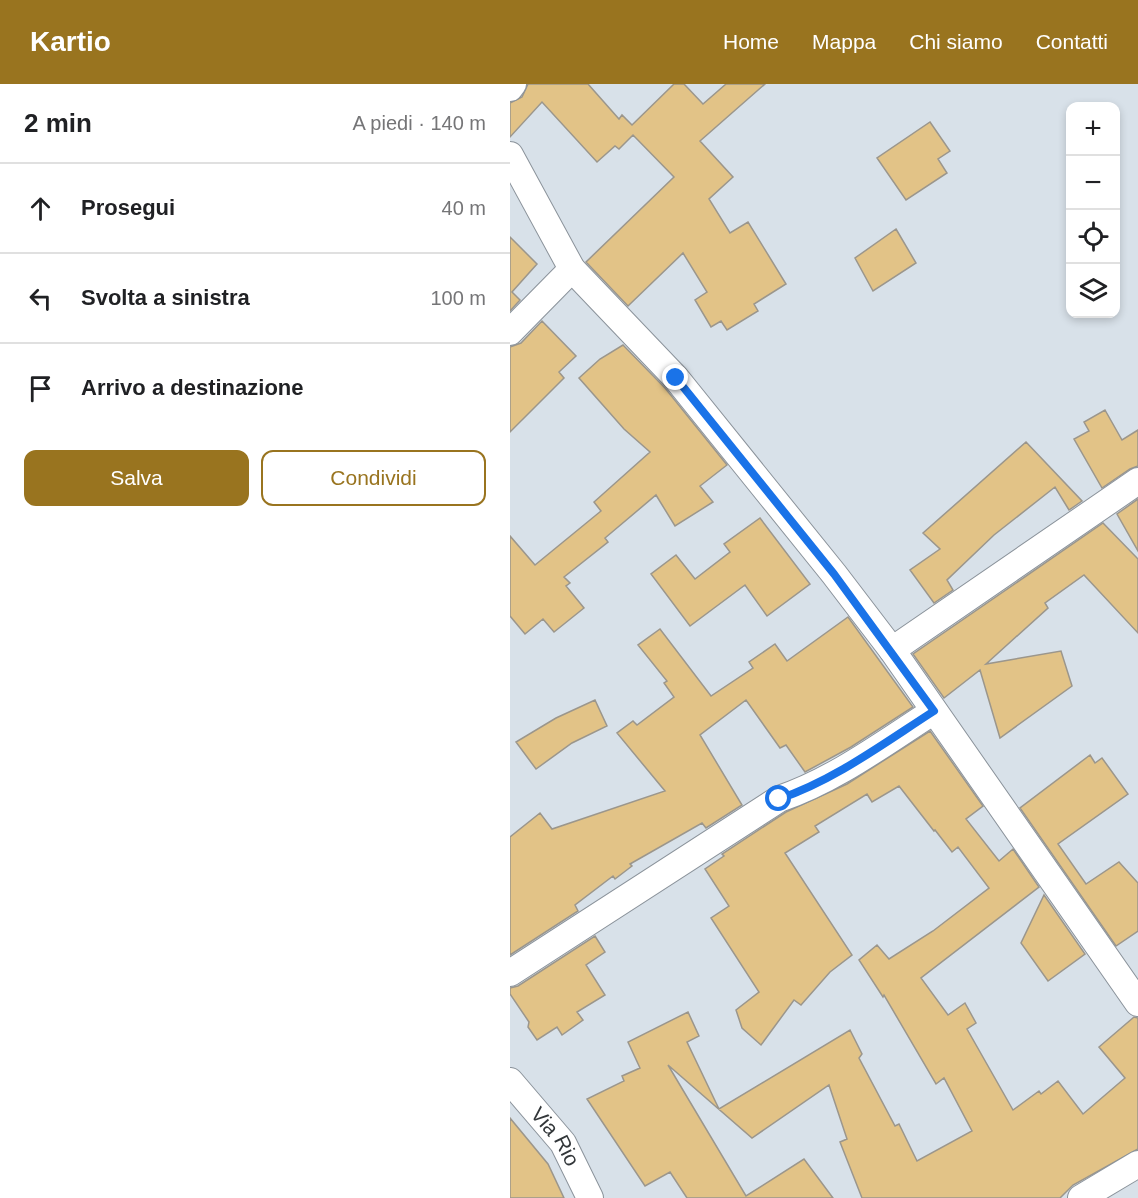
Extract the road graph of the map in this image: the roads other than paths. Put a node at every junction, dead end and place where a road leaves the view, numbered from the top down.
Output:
1 (513, 84) edge
2 (510, 88) edge
3 (510, 155) edge
4 (572, 269) junction
5 (510, 332) edge
6 (1138, 481) edge
7 (892, 650) junction
8 (934, 711) junction
9 (510, 974) edge
10 (1138, 1003) edge
11 (510, 1081) edge
12 (1138, 1164) edge
13 (590, 1198) edge
14 (1081, 1198) edge

1 - 2 street
3 - 4 street
4 - 5 street
4 - 7 street
6 - 7 street
7 - 8 street
8 - 9 street
8 - 10 street
11 - 13 street, Via Rio
12 - 14 street

